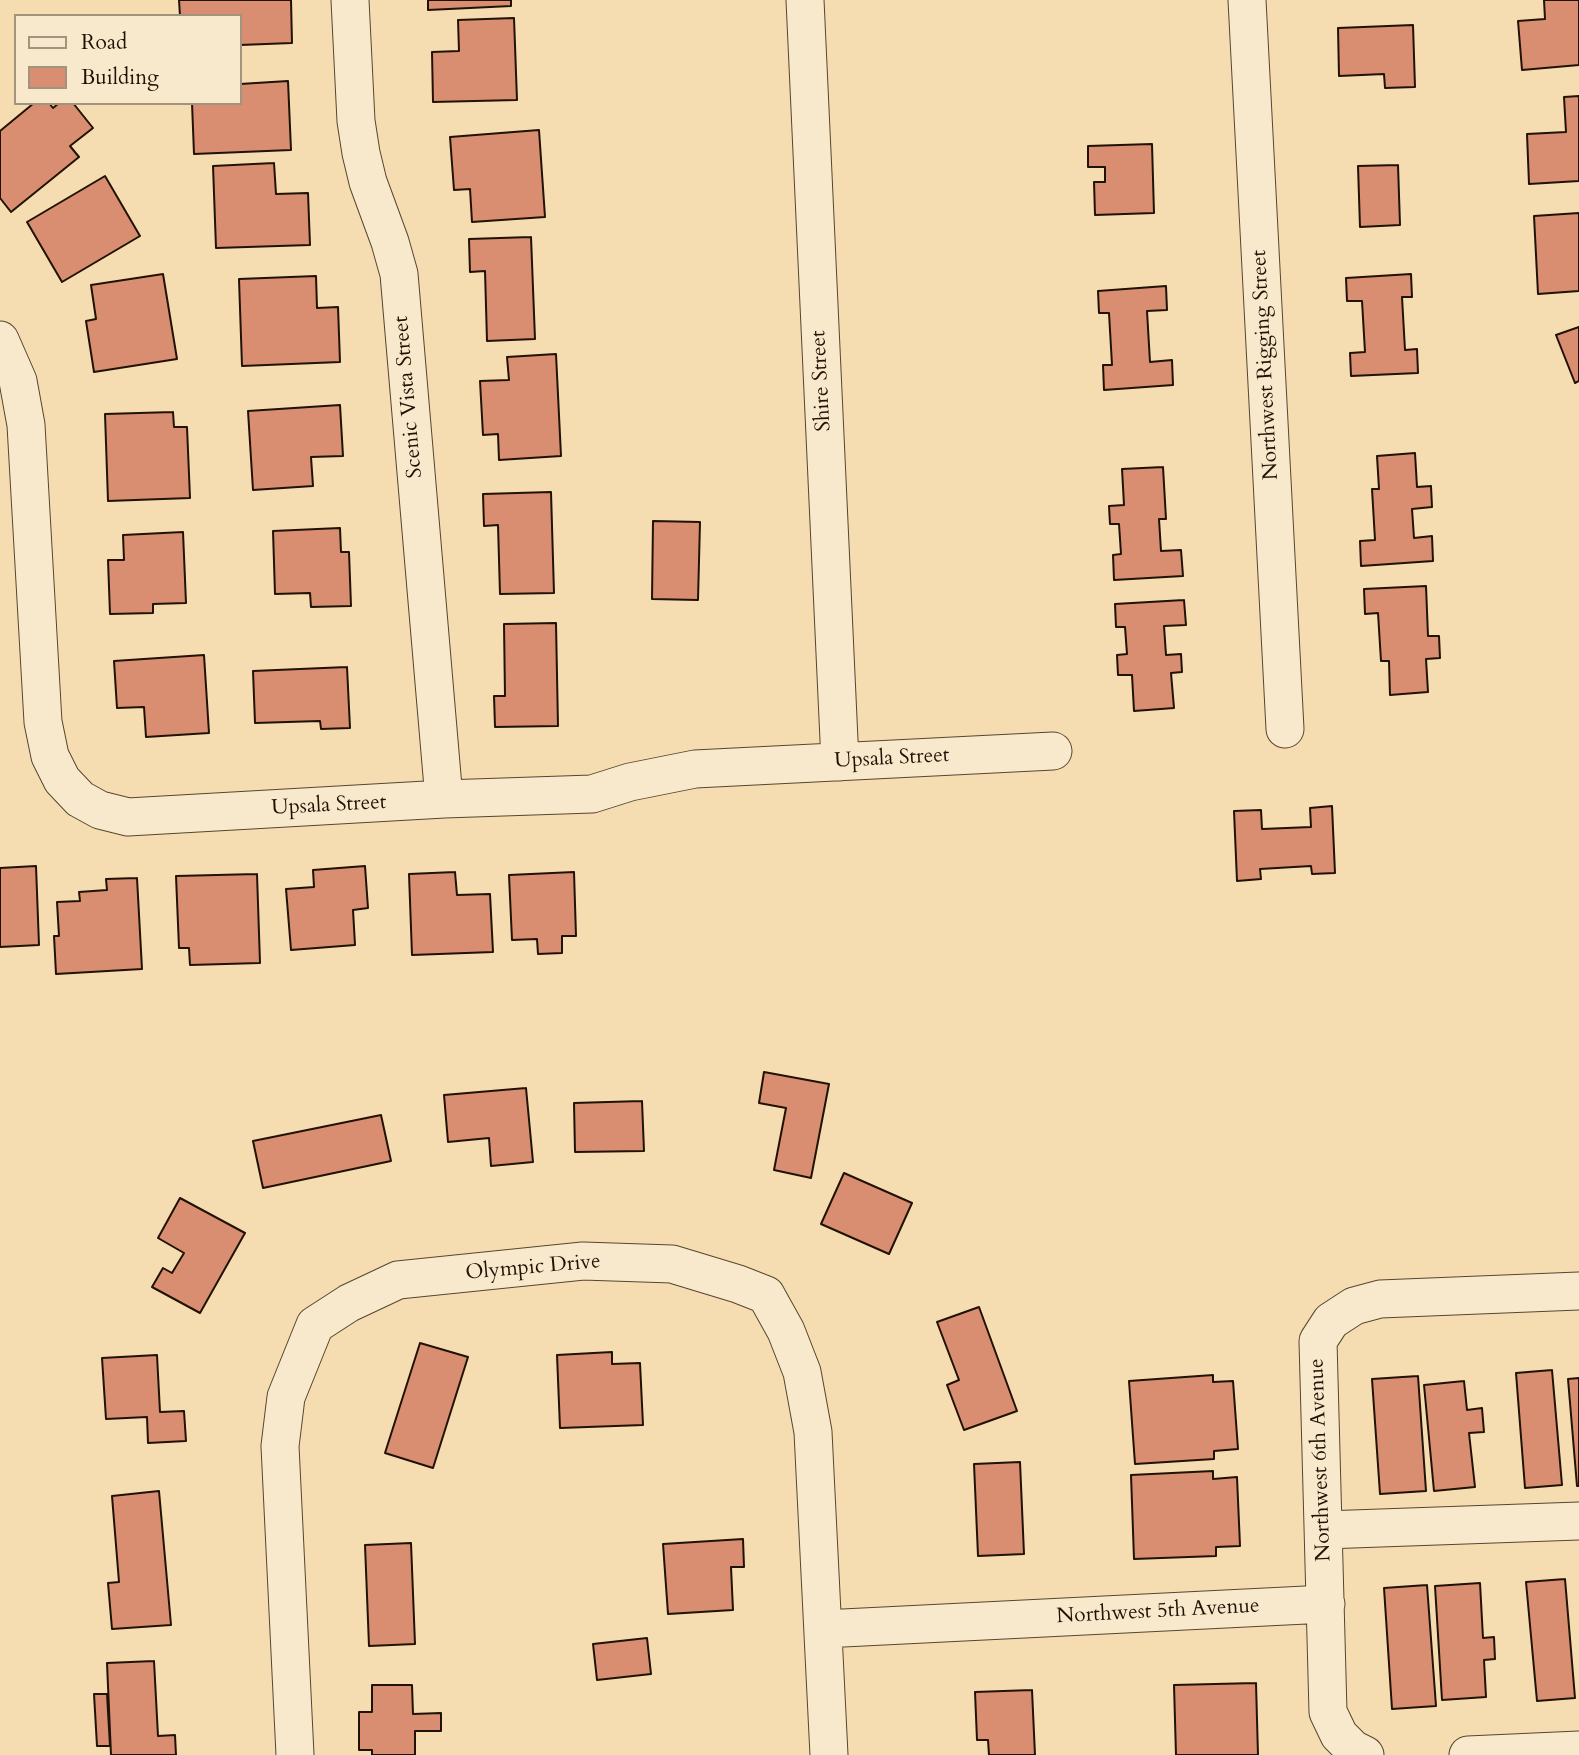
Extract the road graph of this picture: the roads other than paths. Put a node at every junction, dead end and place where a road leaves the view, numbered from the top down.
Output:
1 (350, 0) edge
2 (804, 0) edge
3 (1247, 0) edge
4 (0, 340) edge
5 (1285, 729) dead end
6 (1053, 751) dead end
7 (840, 762) junction
8 (444, 799) junction
9 (1579, 1291) edge
10 (1579, 1521) edge
11 (1324, 1530) junction
12 (1326, 1604) junction
13 (823, 1629) junction
14 (1579, 1750) edge
15 (295, 1755) edge
16 (829, 1755) edge
17 (1365, 1755) edge
18 (1468, 1755) edge

1 - 8 street, Scenic Vista Street
2 - 7 street, Shire Street
3 - 5 street, Northwest Rigging Street
4 - 8 street, Upsala Street
6 - 7 street, Upsala Street
7 - 8 street, Upsala Street
9 - 11 street, Northwest 6th Avenue
10 - 11 street
11 - 12 street, Northwest 6th Avenue
12 - 13 street, Northwest 5th Avenue
12 - 17 street
13 - 15 street, Olympic Drive
13 - 16 street, Olympic Drive
14 - 18 street

